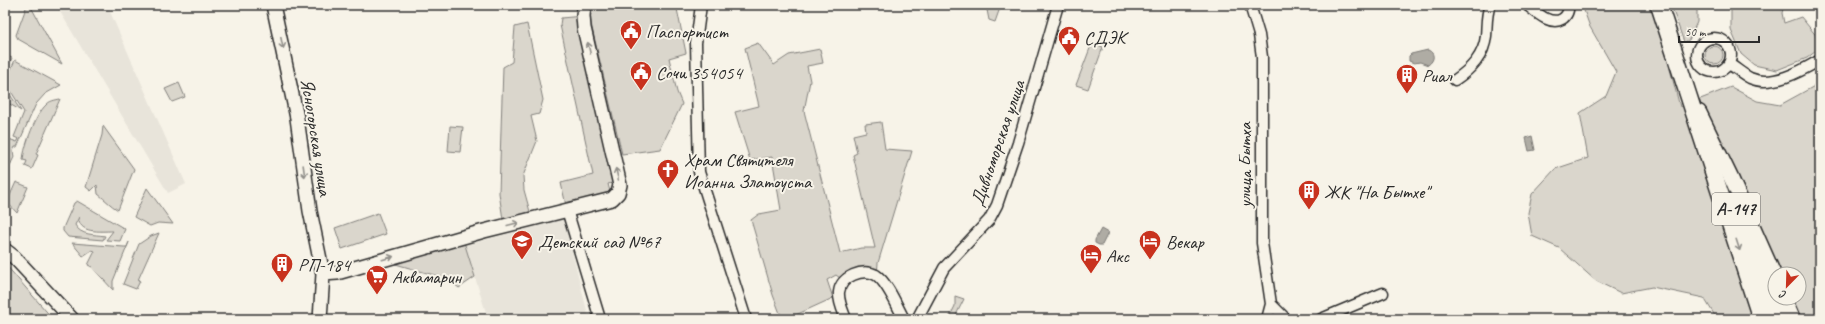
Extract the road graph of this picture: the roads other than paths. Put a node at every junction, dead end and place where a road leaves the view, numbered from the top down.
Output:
1 (273, 5) edge
2 (584, 5) edge
3 (700, 5) edge
4 (1058, 5) edge
5 (1250, 5) edge
6 (1490, 5) edge
7 (1526, 5) edge
8 (1568, 5) edge
9 (1659, 5) edge
10 (1697, 60) junction
11 (1820, 60) edge
12 (1678, 62) junction
13 (1729, 64) junction
14 (1455, 80) dead end
15 (1695, 106) junction
16 (567, 210) junction
17 (5, 250) edge
18 (1770, 266) edge
19 (323, 274) junction
20 (1383, 293) dead end
21 (1271, 304) junction
22 (1787, 306) edge
23 (72, 319) edge
24 (320, 319) edge
25 (600, 319) edge
26 (746, 319) edge
27 (846, 319) edge
28 (905, 319) edge
29 (917, 319) edge
30 (1267, 319) edge
31 (1286, 319) edge
32 (1321, 319) edge
33 (1761, 319) edge
34 (1778, 319) edge
35 (1793, 319) edge

1 -> 19 street, Ясногорская улица
16 -> 2 street
3 - 26 street
4 - 29 street, Дивноморская улица
5 - 21 street, улица Бытха
6 - 14 street
7 - 8 street
9 - 12 main road, А-147
10 - 12 street
10 - 13 street
10 - 13 street
11 - 13 street
12 - 15 main road, А-147
15 - 18 main road, А-147
15 -> 33 main road, А-147
15 - 34 main road, А-147
19 -> 16 street
16 - 25 street
17 - 23 street
19 - 24 street, Ясногорская улица
20 - 32 street
21 - 30 street
21 - 31 street
22 - 35 main road
27 - 28 street

